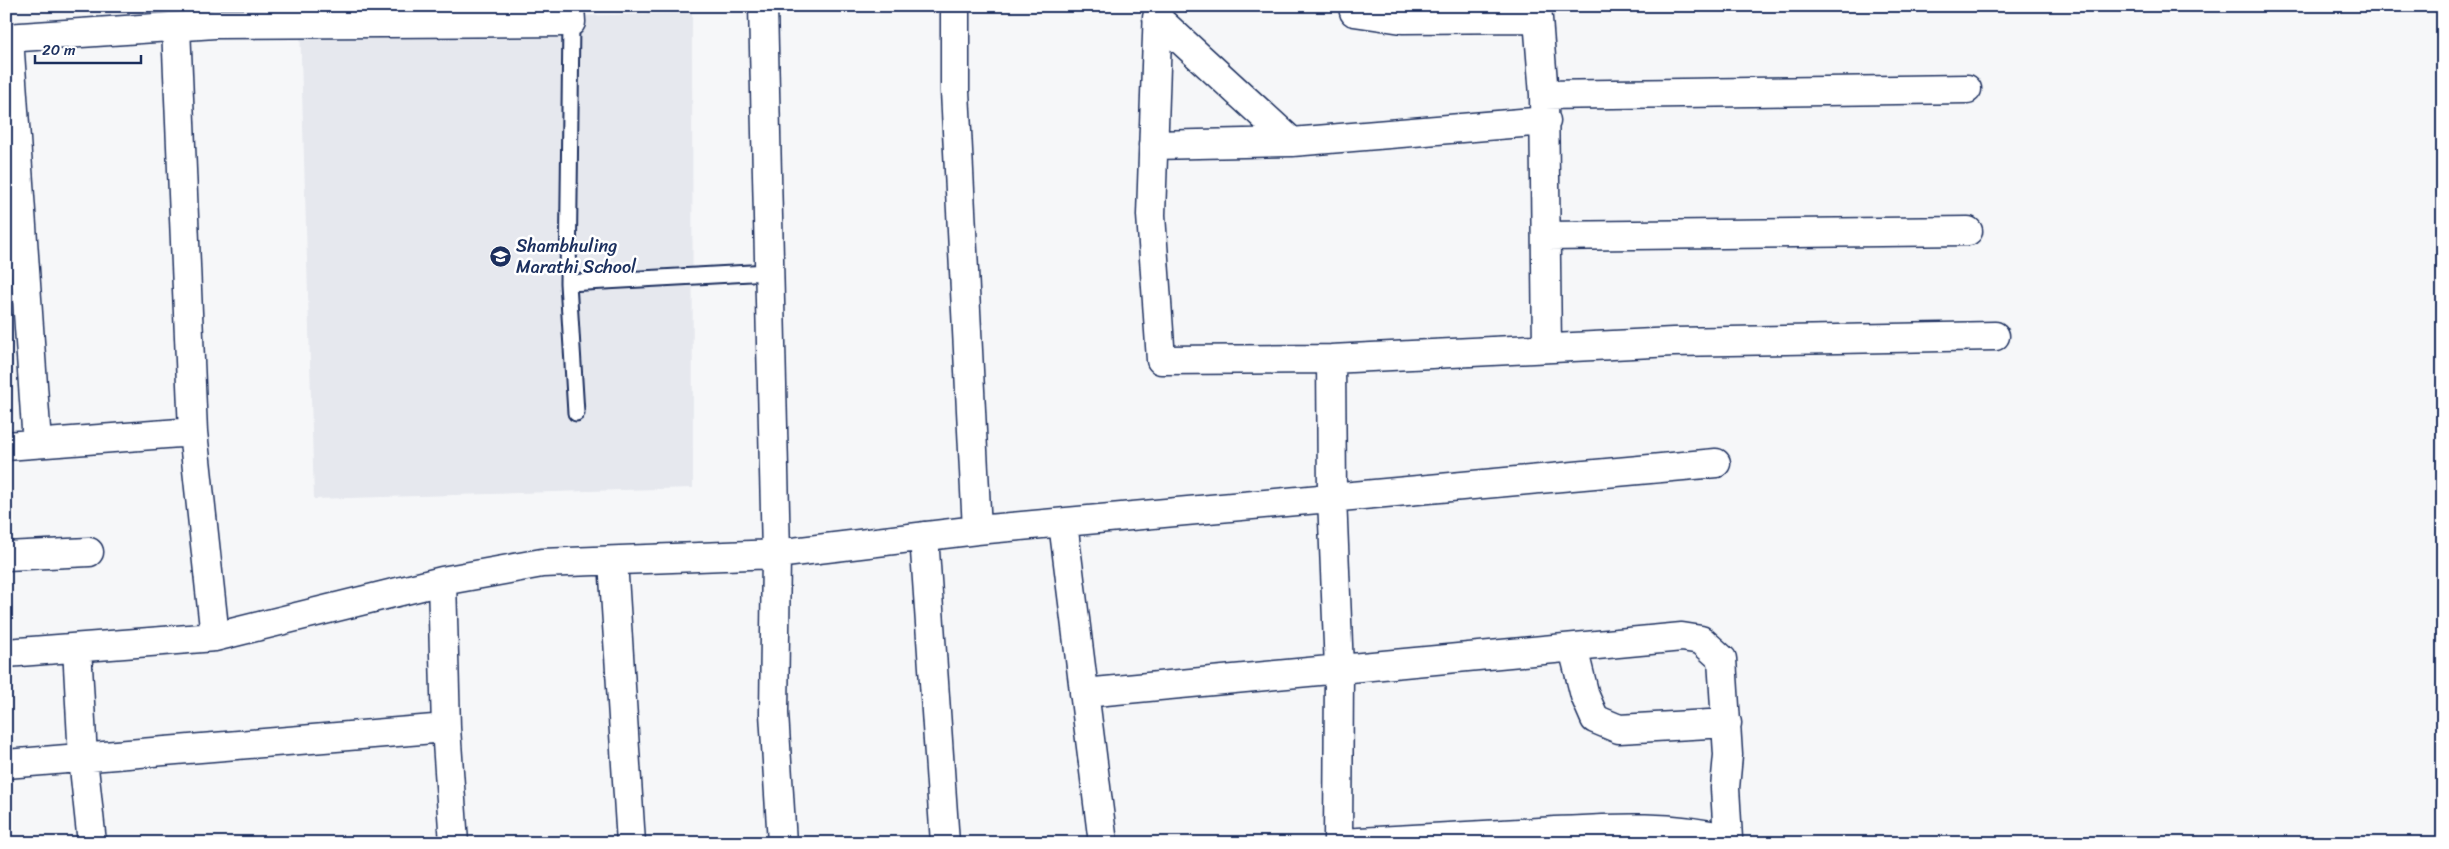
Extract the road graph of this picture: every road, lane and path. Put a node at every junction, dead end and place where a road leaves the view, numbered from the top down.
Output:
1 (763, 6) edge
2 (955, 6) edge
3 (1353, 6) edge
4 (1158, 12) edge
5 (1537, 12) edge
6 (571, 14) edge
7 (215, 15) edge
8 (176, 27) junction
9 (7, 38) edge
10 (1967, 89) dead end
11 (1545, 108) junction
12 (1292, 142) junction
13 (1153, 145) junction
14 (1968, 231) dead end
15 (1547, 236) junction
16 (769, 272) junction
17 (568, 283) junction
18 (1995, 336) dead end
19 (1547, 348) junction
20 (1331, 359) junction
21 (576, 413) dead end
22 (193, 432) junction
23 (37, 443) junction
24 (6, 446) edge
25 (1716, 463) dead end
26 (1332, 497) junction
27 (1063, 523) junction
28 (977, 530) junction
29 (924, 536) junction
30 (89, 552) dead end
31 (776, 554) junction
32 (6, 556) edge
33 (613, 561) junction
34 (442, 581) junction
35 (216, 637) junction
36 (77, 648) junction
37 (1573, 648) junction
38 (6, 653) edge
39 (1339, 668) junction
40 (1084, 693) junction
41 (1726, 723) junction
42 (446, 728) junction
43 (83, 758) junction
44 (6, 764) edge
45 (1728, 841) edge
46 (92, 843) edge
47 (454, 843) edge
48 (631, 843) edge
49 (782, 843) edge
50 (946, 843) edge
51 (1103, 843) edge
52 (1339, 843) edge

1 - 16 street
2 - 28 street
3 - 5 street
4 - 12 street
4 - 13 street
5 - 11 street
6 - 7 street
6 - 17 lane
7 - 8 street
8 - 9 street
8 - 22 street
9 - 23 street
10 - 11 street
11 - 12 street
11 - 15 street
12 - 13 street
13 - 20 street
14 - 15 street
15 - 19 street
16 - 17 lane
16 - 31 street
17 - 21 lane
18 - 19 street
19 - 20 street
20 - 26 street
22 - 23 street
22 - 35 street
23 - 24 street
25 - 26 street
26 - 27 street
26 - 39 street
27 - 28 street
27 - 40 street
28 - 29 street
29 - 31 street
29 - 50 street
30 - 32 street
31 - 33 street
31 - 49 street
33 - 34 street
33 - 48 street
34 - 35 street
34 - 42 street
35 - 36 street
36 - 38 street
36 - 43 street
37 - 39 street
37 - 41 street
37 - 41 street
39 - 40 street
39 - 52 street
40 - 51 street
41 - 45 street
42 - 43 street
42 - 47 street
43 - 44 street
43 - 46 street
45 - 52 street

